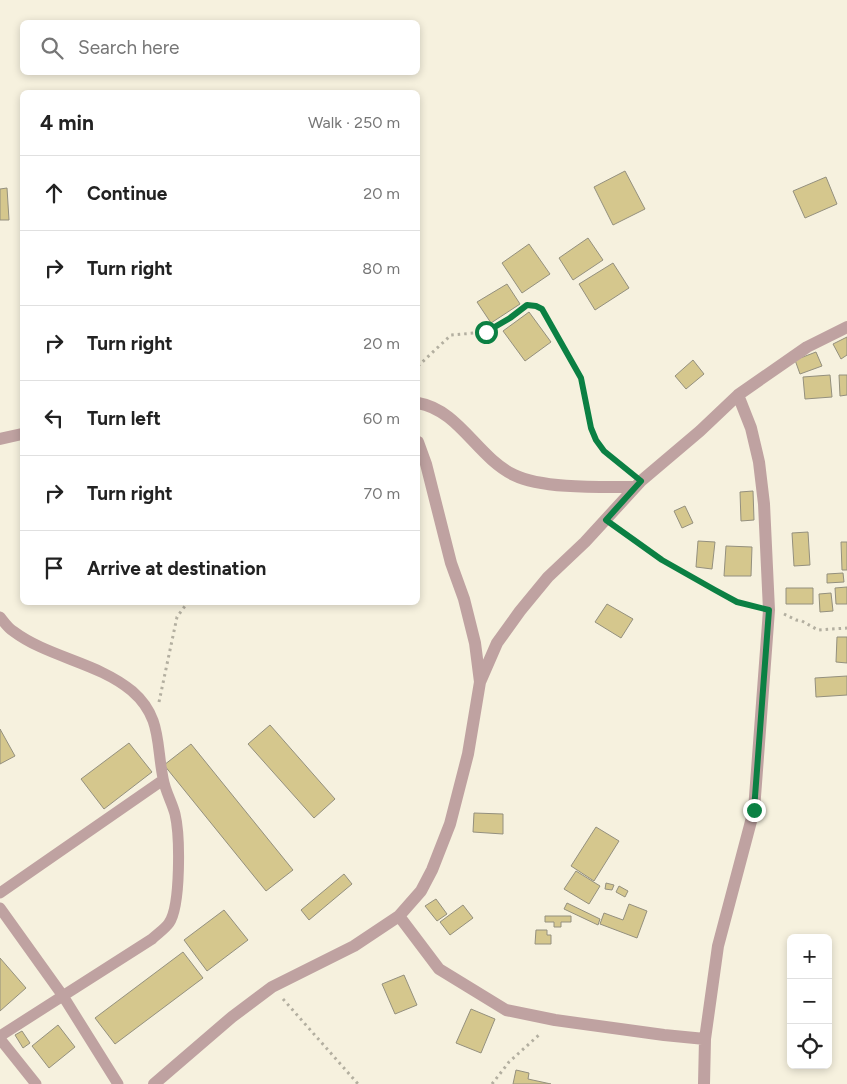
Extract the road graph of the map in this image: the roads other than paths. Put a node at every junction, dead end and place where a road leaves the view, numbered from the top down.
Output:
1 (847, 327) edge
2 (738, 395) junction
3 (420, 404) edge
4 (20, 434) edge
5 (0, 439) edge
6 (420, 448) edge
7 (638, 484) junction
8 (0, 618) edge
9 (480, 682) junction
10 (163, 780) junction
11 (0, 893) edge
12 (0, 908) edge
13 (399, 916) junction
14 (62, 996) junction
15 (0, 1038) edge
16 (705, 1039) junction
17 (36, 1084) edge
18 (118, 1084) edge
19 (154, 1084) edge
20 (704, 1084) edge

1 - 2 street
2 - 7 street
2 - 16 street
3 - 7 street
4 - 5 street
6 - 9 street
7 - 9 street
8 - 10 lane
9 - 13 street
10 - 11 lane
10 - 14 lane
12 - 14 lane
13 - 16 street
13 - 19 street
14 - 15 lane
14 - 18 lane
15 - 17 lane
16 - 20 street

